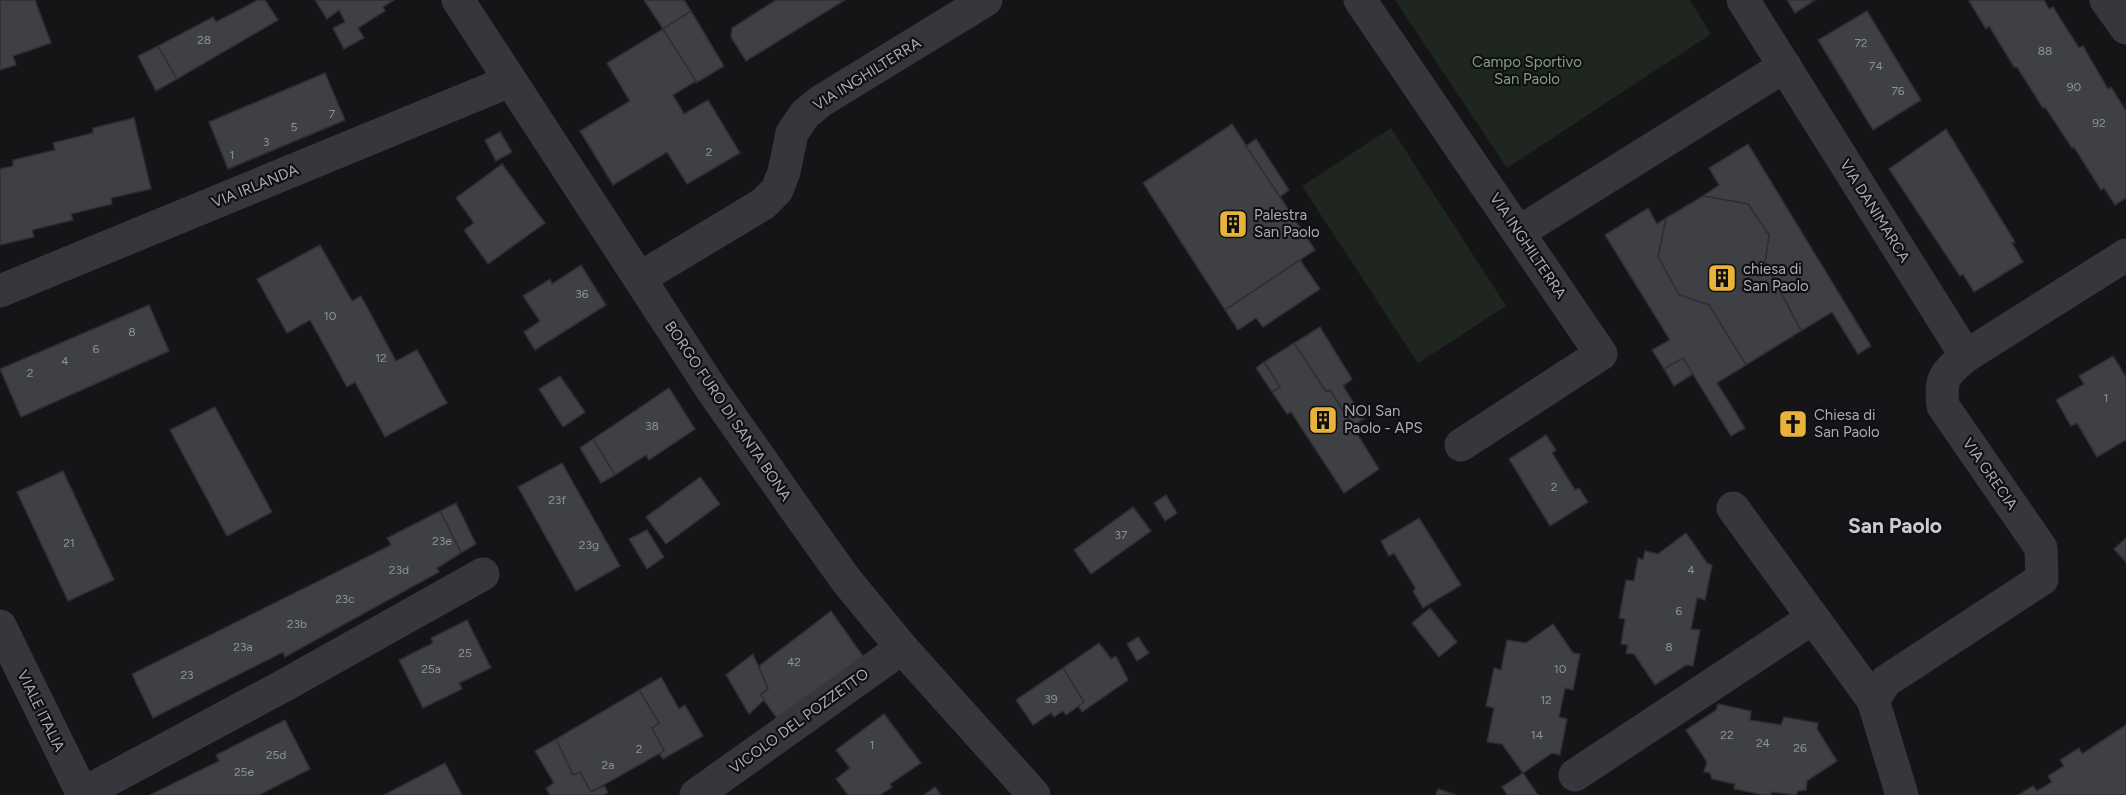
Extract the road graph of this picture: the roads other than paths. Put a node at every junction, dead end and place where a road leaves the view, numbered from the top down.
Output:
1 (458, 0) edge
2 (986, 0) edge
3 (1360, 0) edge
4 (1743, 0) edge
5 (2106, 0) edge
6 (2126, 28) edge
7 (1785, 66) junction
8 (510, 81) junction
9 (1519, 231) junction
10 (2126, 255) edge
11 (640, 278) junction
12 (0, 291) edge
13 (1966, 356) junction
14 (1461, 445) dead end
15 (1733, 508) dead end
16 (483, 574) dead end
17 (1813, 618) junction
18 (0, 626) edge
19 (902, 648) junction
20 (1873, 700) junction
21 (1575, 775) dead end
22 (82, 794) edge
23 (696, 795) edge
24 (1034, 795) edge
25 (1902, 795) edge

1 - 8 street, BORGO FURO DI SANTA BONA
2 - 11 street, VIA INGHILTERRA
3 - 9 street, VIA INGHILTERRA
4 - 7 street, VIA DANIMARCA
5 - 6 street
7 - 9 street
7 - 13 street, VIA DANIMARCA
8 - 11 street, BORGO FURO DI SANTA BONA
8 - 12 street, VIA IRLANDA
9 - 14 street, VIA INGHILTERRA
10 - 13 street, VIA GRECIA
11 - 19 street, BORGO FURO DI SANTA BONA
13 - 20 street, VIA GRECIA
15 - 17 street
16 - 22 street
17 - 20 street
17 - 21 street
18 - 22 street, VIALE ITALIA
19 - 23 street, VICOLO DEL POZZETTO
19 - 24 street, BORGO FURO DI SANTA BONA
20 - 25 street

